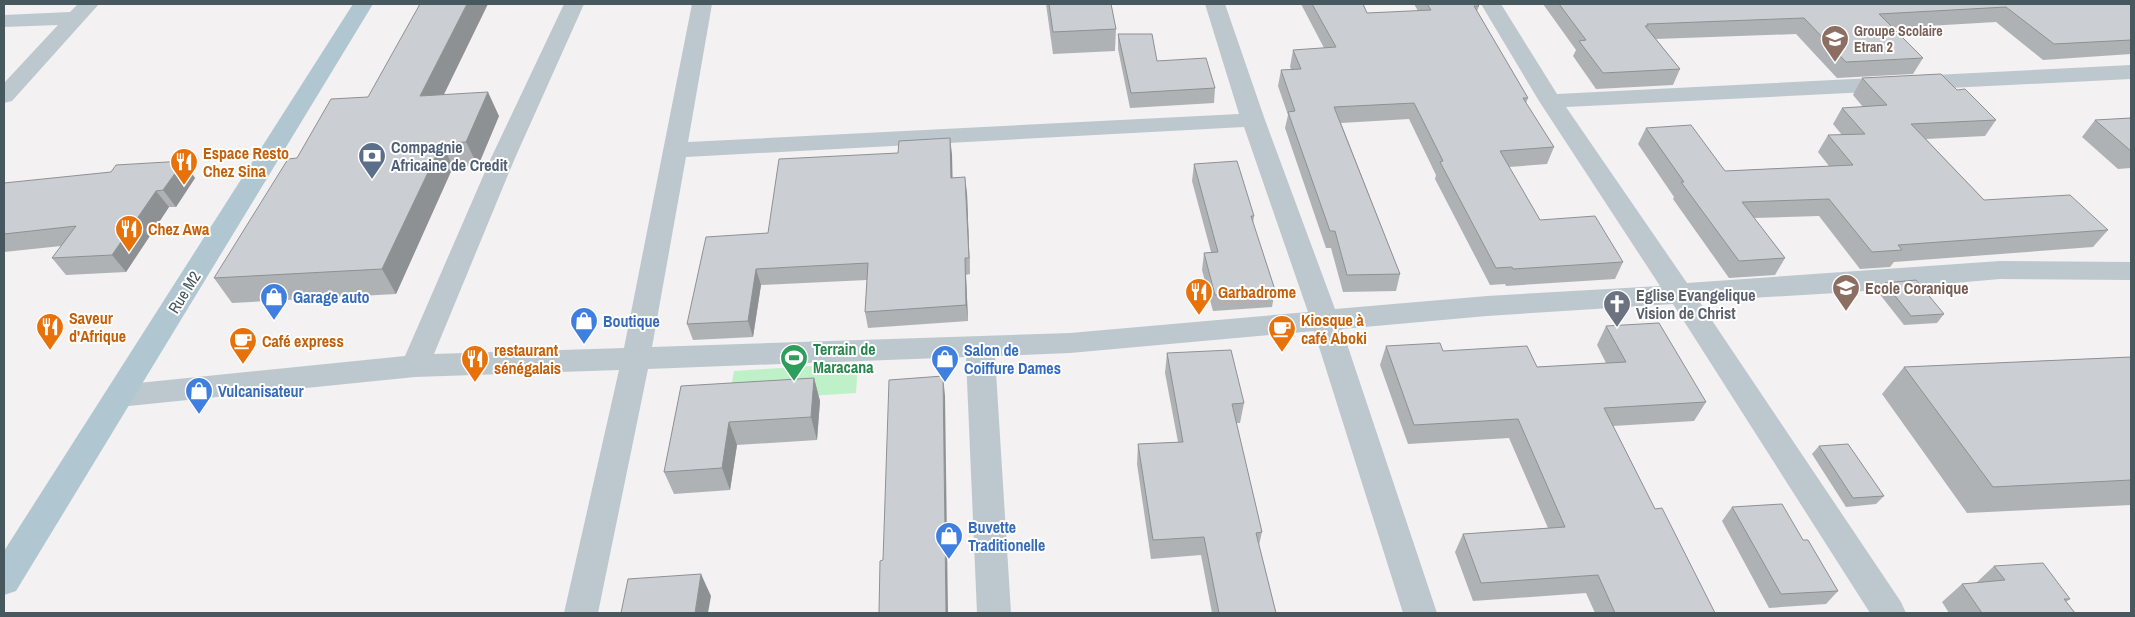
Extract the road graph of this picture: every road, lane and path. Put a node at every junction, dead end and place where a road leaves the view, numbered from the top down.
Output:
1 (363, 4) edge
2 (574, 4) edge
3 (702, 4) edge
4 (1215, 4) edge
5 (1491, 4) edge
6 (83, 11) edge
7 (4, 21) edge
8 (2131, 72) edge
9 (4, 96) edge
10 (1550, 101) junction
11 (1254, 120) junction
12 (674, 150) junction
13 (2131, 271) edge
14 (1680, 294) junction
15 (1325, 321) junction
16 (980, 347) junction
17 (636, 358) junction
18 (415, 366) junction
19 (119, 396) junction
20 (4, 580) edge
21 (581, 613) edge
22 (994, 613) edge
23 (1420, 613) edge
24 (1889, 613) edge

1 - 19 main road, Rue M2
2 - 18 street
3 - 12 street
4 - 11 street
5 - 10 street
6 - 7 street
6 - 9 street
8 - 10 street
10 - 14 street
11 - 12 street
11 - 15 street
12 - 17 street
13 - 14 street
14 - 15 street
14 - 24 street
15 - 16 street
15 - 23 street
16 - 17 street
16 - 22 street
17 - 18 street
17 - 21 street
18 - 19 street
19 - 20 main road, Rue M2

